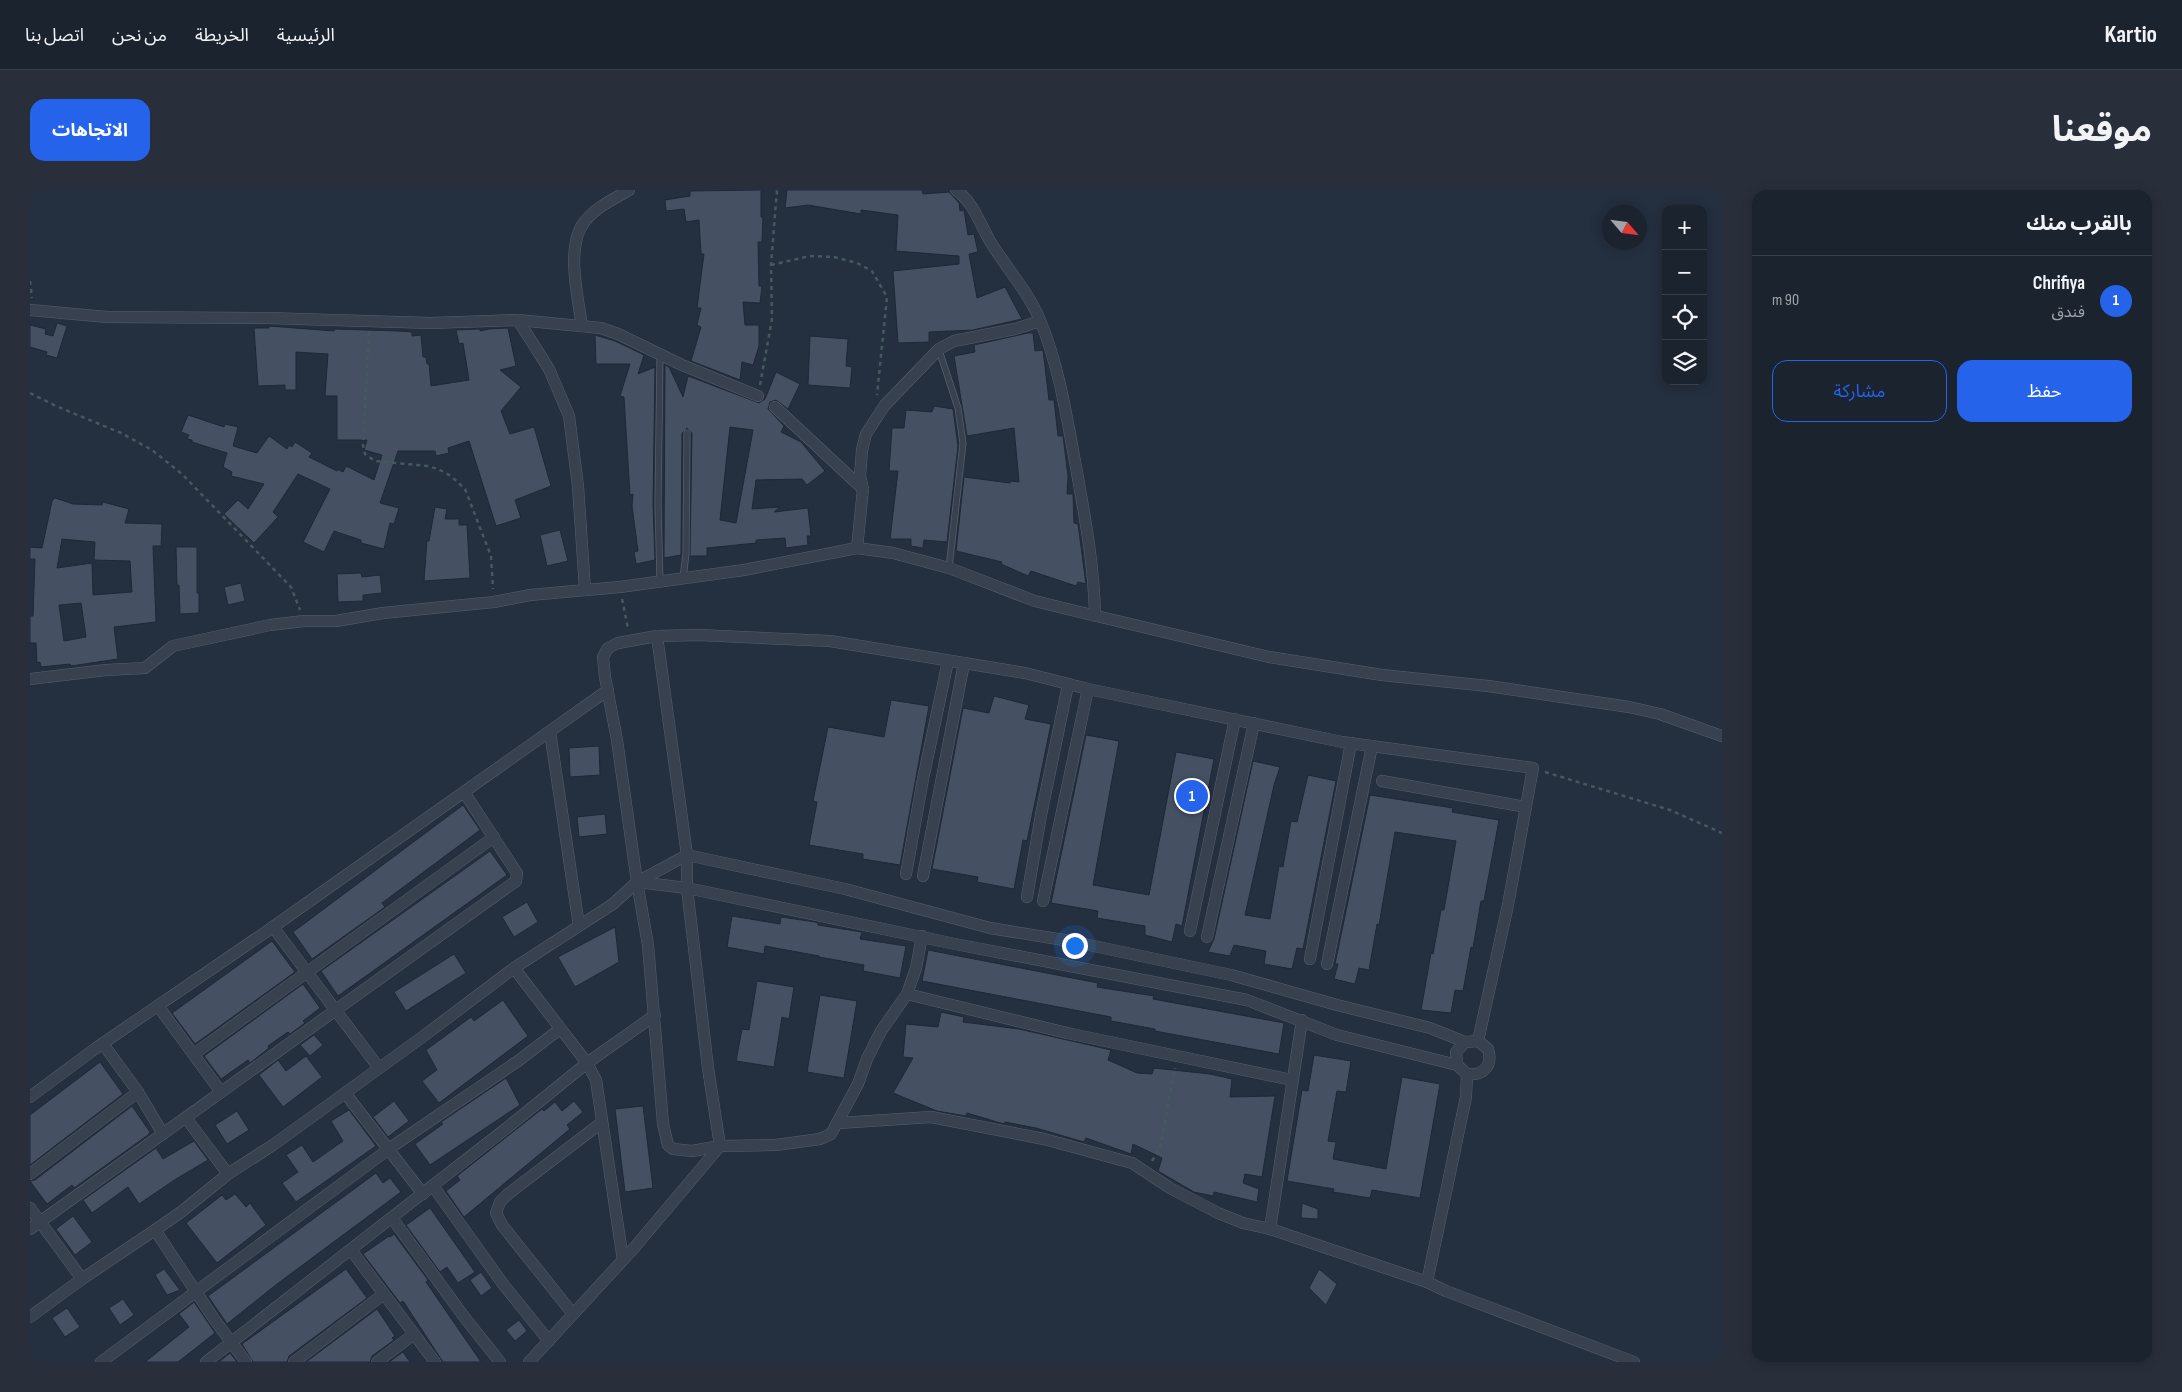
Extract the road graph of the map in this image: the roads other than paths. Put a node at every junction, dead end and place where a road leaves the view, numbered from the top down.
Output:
1 (629, 190) edge
2 (956, 190) edge
3 (31, 310) edge
4 (518, 320) junction
5 (1040, 321) junction
6 (582, 326) junction
7 (939, 349) junction
8 (660, 354) junction
9 (758, 396) road end
10 (775, 407) dead end
11 (687, 433) dead end
12 (862, 489) junction
13 (857, 548) junction
14 (949, 568) junction
15 (683, 578) junction
16 (660, 581) junction
17 (585, 590) junction
18 (1095, 616) junction
19 (657, 636) junction
20 (948, 661) junction
21 (964, 663) junction
22 (30, 679) edge
23 (1068, 685) junction
24 (608, 690) junction
25 (1088, 690) junction
26 (1234, 720) junction
27 (1254, 724) junction
28 (550, 732) junction
29 (1722, 736) edge
30 (1351, 743) junction
31 (1372, 746) junction
32 (923, 779) junction
33 (1382, 781) dead end
34 (941, 783) junction
35 (464, 792) junction
36 (1526, 807) junction
37 (1041, 815) junction
38 (1061, 819) junction
39 (494, 837) junction
40 (1208, 843) junction
41 (1228, 846) junction
42 (687, 855) junction
43 (906, 874) dead end
44 (1326, 874) junction
45 (923, 876) dead end
46 (1346, 877) junction
47 (637, 882) junction
48 (687, 888) junction
49 (1027, 897) dead end
50 (1044, 901) dead end
51 (579, 926) junction
52 (272, 927) junction
53 (1190, 931) dead end
54 (922, 936) junction
55 (1207, 937) dead end
56 (1310, 959) dead end
57 (1327, 964) dead end
58 (514, 968) junction
59 (307, 972) junction
60 (908, 994) junction
61 (158, 1006) junction
62 (336, 1010) junction
63 (655, 1015) junction
64 (1302, 1020) junction
65 (560, 1029) junction
66 (1478, 1041) junction
67 (1465, 1042) junction
68 (103, 1044) junction
69 (194, 1054) junction
70 (587, 1063) junction
71 (1457, 1065) junction
72 (379, 1068) junction
73 (1467, 1074) junction
74 (1292, 1080) junction
75 (138, 1092) junction
76 (221, 1092) junction
77 (345, 1093) junction
78 (30, 1097) edge
79 (186, 1118) junction
80 (839, 1123) junction
81 (601, 1124) junction
82 (163, 1134) junction
83 (720, 1146) junction
84 (388, 1150) junction
85 (30, 1174) edge
86 (228, 1174) junction
87 (433, 1186) junction
88 (422, 1194) junction
89 (30, 1208) edge
90 (392, 1218) junction
91 (41, 1223) junction
92 (30, 1229) edge
93 (1270, 1229) junction
94 (155, 1230) junction
95 (351, 1250) junction
96 (622, 1260) junction
97 (82, 1279) junction
98 (1427, 1282) junction
99 (198, 1292) junction
100 (384, 1294) junction
101 (573, 1314) junction
102 (30, 1317) edge
103 (414, 1334) junction
104 (548, 1341) junction
105 (231, 1343) junction
106 (101, 1362) edge
107 (206, 1362) edge
108 (246, 1362) edge
109 (294, 1362) edge
110 (377, 1362) edge
111 (435, 1362) edge
112 (500, 1362) edge
113 (530, 1362) edge
114 (1634, 1362) edge

1 - 6 street
2 - 5 street
3 - 4 street
4 - 6 street
4 - 17 street
5 - 7 street
5 - 18 street
6 - 8 street
7 - 12 street
7 - 14 lane
8 - 9 street
8 - 16 lane
10 - 12 street
11 - 15 lane
12 - 13 street
13 - 14 street
13 - 15 street
14 - 18 street
15 - 16 street
16 - 17 street
17 - 22 street
18 - 29 street
19 - 20 street
19 - 24 street
19 - 42 street
20 - 21 street
20 - 32 street
21 - 23 street
21 - 34 street
23 - 25 street
23 - 37 street
24 - 28 street
24 - 47 street
25 - 26 street
25 - 38 street
26 - 27 street
26 - 40 street
27 - 30 street
27 - 41 street
28 - 35 street
28 - 51 street
30 - 31 street
30 - 44 street
31 - 36 street
31 - 46 street
32 - 34 street
32 - 43 street
33 - 36 street
34 - 45 street
35 - 39 street
35 - 52 street
36 - 66 street
37 - 38 street
37 - 49 street
38 - 50 street
39 - 59 street
39 - 62 street
40 - 41 street
40 - 53 street
41 - 55 street
42 - 47 street
42 - 48 street
42 - 67 street
44 - 46 street
44 - 56 street
46 - 57 street
47 - 48 street
47 - 51 street
47 - 63 street
48 - 54 street
48 - 83 street
51 - 58 street
52 - 59 street
52 - 61 street
54 - 60 street
54 - 64 street
58 - 65 street
58 - 72 street
59 - 62 street
59 - 69 street
60 - 74 street
60 - 80 street
61 - 68 street
61 - 69 street
62 - 72 street
62 - 76 street
63 - 70 street
63 - 83 street
64 - 71 street
64 - 74 street
65 - 70 street
65 - 84 street
66 - 67 street
66 - 73 street
67 - 71 street
68 - 75 street
68 - 78 street
69 - 76 street
70 - 81 street
70 - 87 street
71 - 73 street
72 - 77 street
73 - 98 street
74 - 93 street
75 - 82 street
75 - 85 street
76 - 79 street
77 - 84 street
77 - 86 street
79 - 82 street
79 - 86 street
80 - 83 street
80 - 93 street
81 - 96 street
81 - 101 street
82 - 91 street
83 - 96 street
84 - 88 street
84 - 99 street
86 - 94 street
87 - 88 street
87 - 104 street
88 - 90 street
89 - 91 street
90 - 95 street
90 - 112 street
91 - 92 street
91 - 97 street
93 - 98 street
94 - 97 street
94 - 99 street
95 - 100 street
95 - 105 street
96 - 101 street
97 - 102 street
98 - 114 street
99 - 105 street
99 - 106 street
100 - 103 street
100 - 109 street
101 - 104 street
103 - 110 street
103 - 111 street
104 - 113 street
105 - 107 street
105 - 108 street

